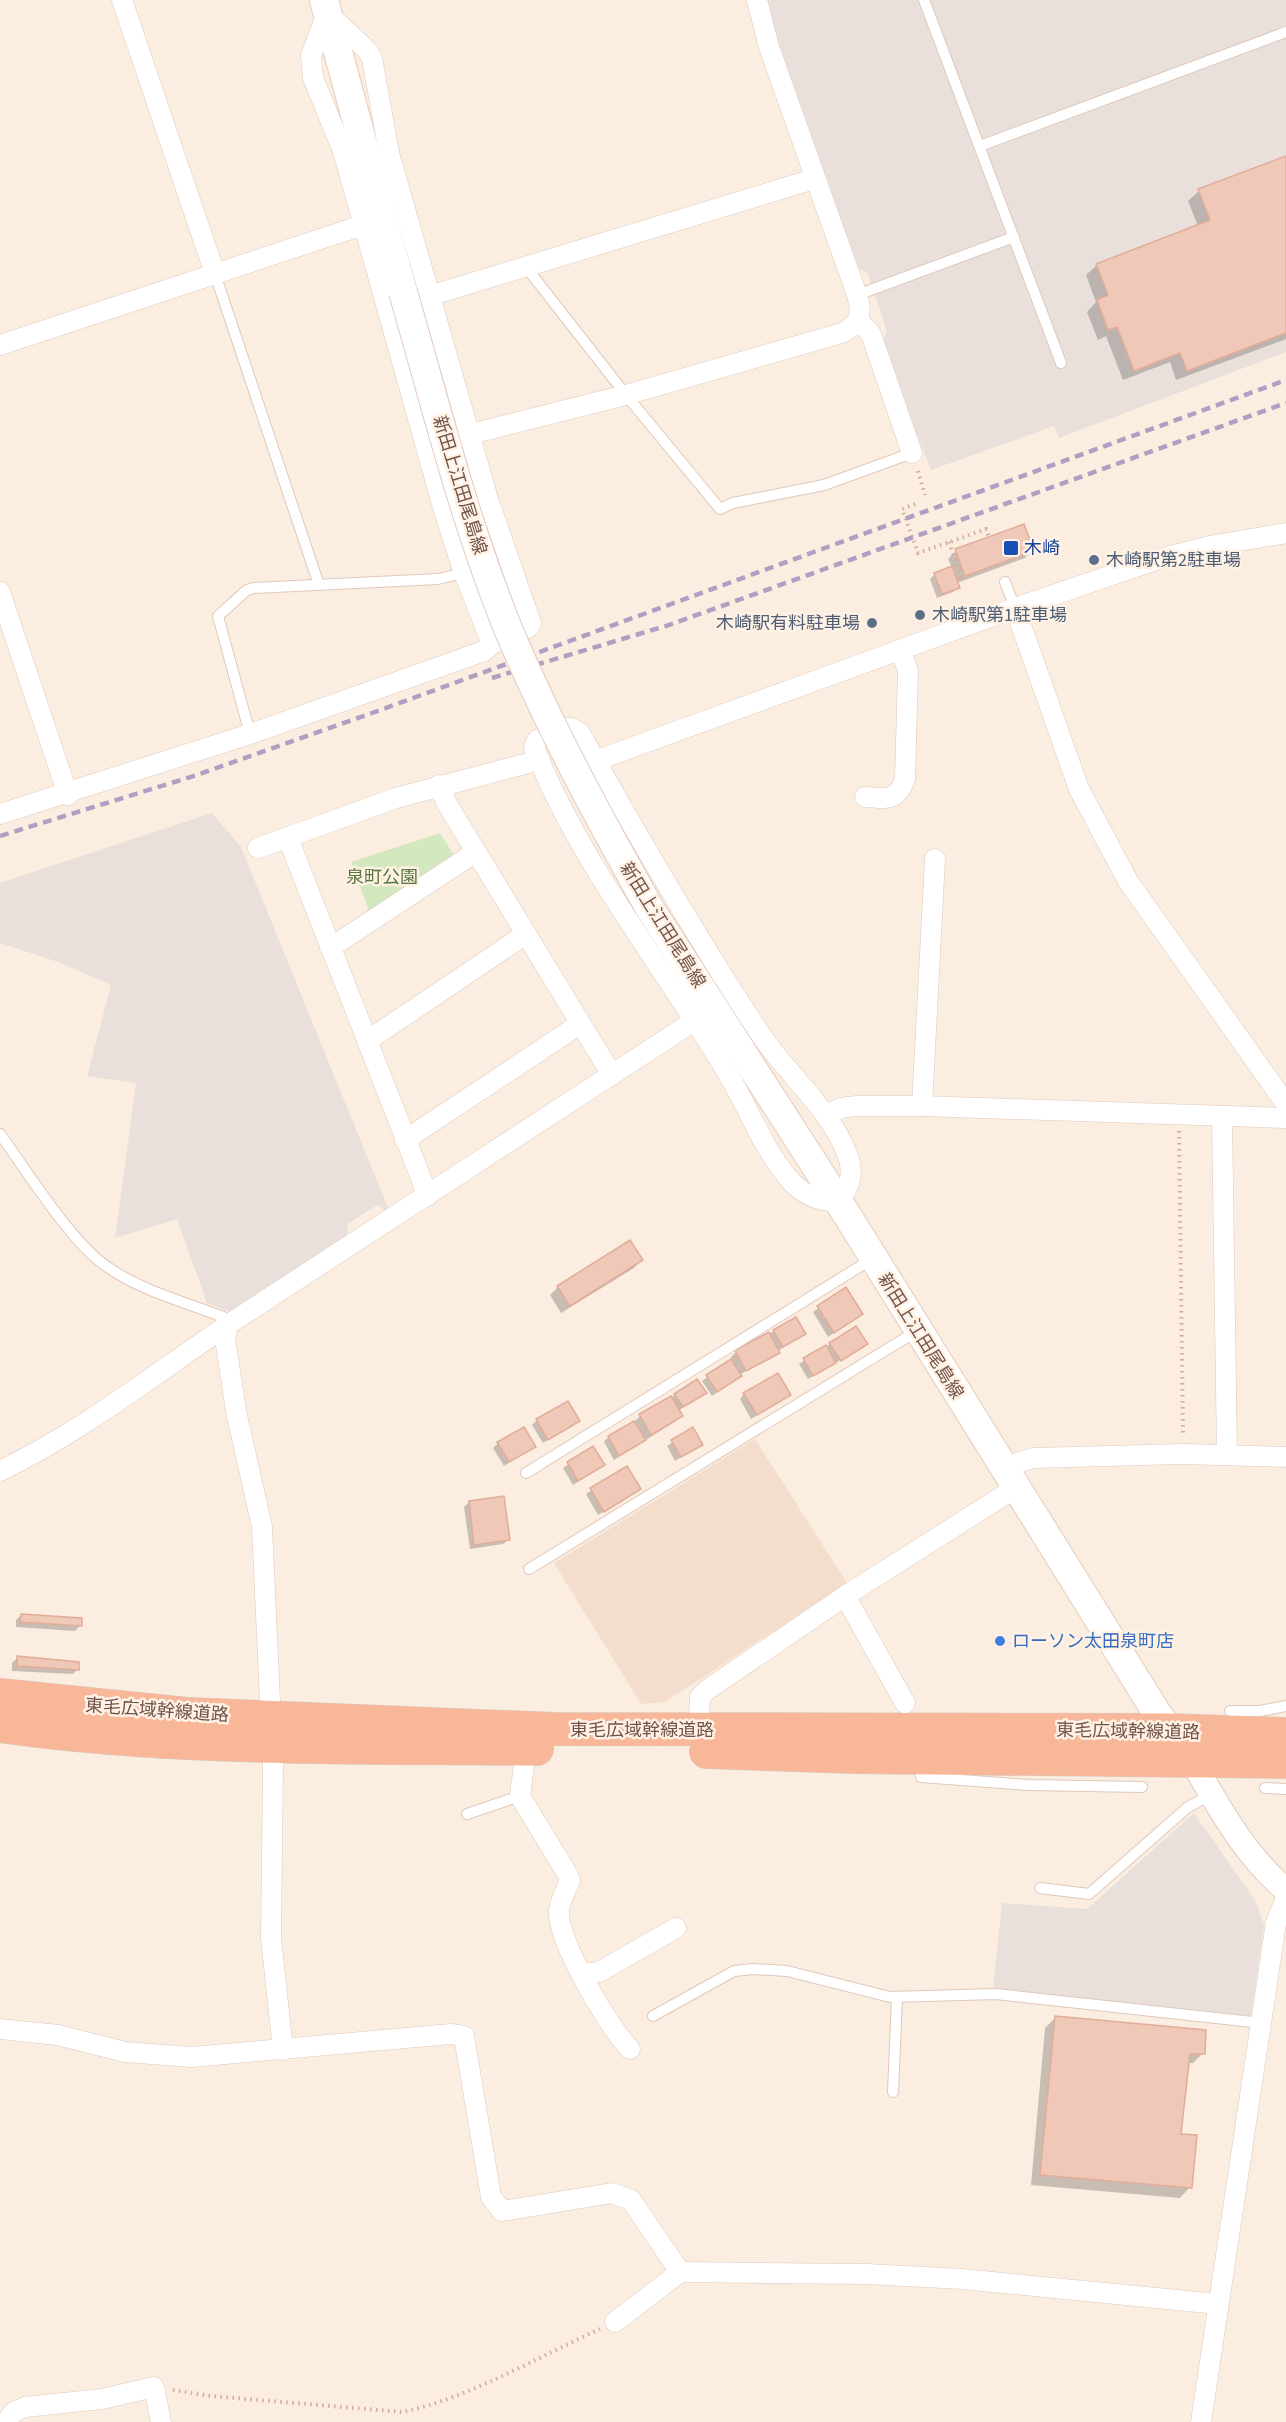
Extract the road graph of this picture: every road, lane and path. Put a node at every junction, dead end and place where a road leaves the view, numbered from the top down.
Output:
1 (122, 0) edge
2 (757, 0) edge
3 (924, 0) edge
4 (326, 6) edge
5 (1286, 32) edge
6 (980, 146) junction
7 (814, 179) junction
8 (363, 225) junction
9 (1014, 237) junction
10 (526, 267) junction
11 (215, 274) junction
12 (416, 294) junction
13 (857, 295) junction
14 (859, 321) junction
15 (0, 345) edge
16 (1061, 363) dead end
17 (626, 395) junction
18 (469, 435) junction
19 (424, 446) junction
20 (912, 453) junction
21 (925, 495) dead end
22 (915, 504) dead end
23 (1286, 533) edge
24 (989, 537) dead end
25 (949, 542) junction
26 (464, 573) junction
27 (956, 578) dead end
28 (1005, 582) dead end
29 (319, 585) junction
30 (0, 592) edge
31 (1015, 608) junction
32 (492, 644) junction
33 (901, 651) junction
34 (250, 734) junction
35 (540, 760) junction
36 (595, 761) junction
37 (439, 785) junction
38 (68, 795) junction
39 (865, 797) dead end
40 (0, 814) edge
41 (288, 838) junction
42 (258, 848) dead end
43 (476, 852) junction
44 (934, 859) dead end
45 (526, 934) junction
46 (330, 948) junction
47 (694, 1021) junction
48 (580, 1024) junction
49 (367, 1041) junction
50 (612, 1075) junction
51 (1286, 1104) edge
52 (922, 1106) junction
53 (826, 1116) junction
54 (1179, 1116) junction
55 (1222, 1116) junction
56 (1286, 1118) edge
57 (0, 1134) edge
58 (405, 1140) junction
59 (428, 1196) junction
60 (838, 1201) junction
61 (872, 1259) junction
62 (228, 1325) junction
63 (917, 1331) junction
64 (1183, 1454) junction
65 (1227, 1455) junction
66 (1286, 1457) edge
67 (0, 1471) edge
68 (526, 1473) dead end
69 (1011, 1477) junction
70 (529, 1569) dead end
71 (845, 1596) junction
72 (0, 1695) edge
73 (905, 1703) dead end
74 (1286, 1706) edge
75 (1230, 1711) dead end
76 (0, 1726) edge
77 (698, 1730) junction
78 (1168, 1730) junction
79 (271, 1732) junction
80 (1286, 1734) edge
81 (526, 1749) junction
82 (1192, 1761) junction
83 (1286, 1762) edge
84 (1029, 1772) junction
85 (1142, 1787) dead end
86 (1266, 1788) dead end
87 (1286, 1788) edge
88 (1212, 1795) junction
89 (519, 1796) junction
90 (467, 1814) dead end
91 (1040, 1888) dead end
92 (1286, 1890) edge
93 (1286, 1898) edge
94 (676, 1928) dead end
95 (580, 1974) junction
96 (897, 1998) junction
97 (653, 2016) dead end
98 (1262, 2023) junction
99 (0, 2029) edge
100 (630, 2049) dead end
101 (283, 2050) junction
102 (893, 2092) dead end
103 (680, 2272) junction
104 (1218, 2304) junction
105 (615, 2322) joint
106 (154, 2387) junction
107 (6, 2422) edge
108 (161, 2422) edge
109 (1201, 2422) edge

1 - 11 street
2 - 7 street
3 - 6 lane
4 - 8 street
4 - 12 main road, 新田上江田尾島線
4 - 12 street
5 - 6 lane
6 - 9 lane
7 - 10 street
7 - 13 street
8 - 11 street
8 - 19 street
9 - 13 lane
9 - 16 lane
10 - 12 street
10 - 17 lane
11 - 15 street
11 - 29 lane
12 - 18 street
12 - 60 main road, 新田上江田尾島線, bridge
13 - 14 street
14 - 17 street
14 - 20 street
17 - 18 street
17 - 20 lane
18 - 19 street
18 - 32 street
19 - 26 street
20 - 21 path
22 - 25 path
23 - 31 street
24 - 25 path
25 - 27 path
26 - 29 lane
26 - 32 street
28 - 31 lane
29 - 34 lane
30 - 38 street
31 - 33 street
31 - 51 street
32 - 34 street
33 - 36 street
33 - 39 street
34 - 38 street
35 - 36 street
35 - 37 street
35 - 47 street
36 - 53 street
37 - 41 street
37 - 43 street
38 - 40 street
41 - 42 street
41 - 46 street
43 - 45 street
43 - 46 street
44 - 52 street
45 - 48 street
45 - 49 street
46 - 49 street
47 - 50 street
47 - 60 street
48 - 50 street
48 - 58 street
49 - 58 street
50 - 59 street
52 - 53 street
52 - 54 street
53 - 60 street
54 - 55 street
54 - 64 path
55 - 56 street
55 - 65 street
57 - 62 lane
58 - 59 street
59 - 62 street
60 - 61 main road, 新田上江田尾島線
61 - 63 main road, 新田上江田尾島線
61 - 68 lane
62 - 67 street
62 - 79 street
63 - 69 main road, 新田上江田尾島線
63 - 70 lane
64 - 65 street
64 - 69 street
65 - 66 street
69 - 71 street
69 - 78 main road, 新田上江田尾島線
71 - 73 street
71 - 77 street
72 - 79 highway, 東毛広域幹線道路
74 - 75 lane
76 - 79 highway, 東毛広域幹線道路
77 - 78 highway, 東毛広域幹線道路
77 - 79 highway, 東毛広域幹線道路
78 - 80 highway, 東毛広域幹線道路
78 - 82 main road, 新田上江田尾島線
79 - 81 highway, 東毛広域幹線道路
79 - 101 street
81 - 84 highway, 東毛広域幹線道路
81 - 89 street
82 - 83 highway, 東毛広域幹線道路
82 - 84 highway, 東毛広域幹線道路
82 - 88 street
84 - 85 lane
86 - 87 lane
88 - 91 lane
88 - 92 street
89 - 90 lane
89 - 95 street
93 - 98 street
94 - 95 street
95 - 100 street
96 - 97 lane
96 - 98 lane
96 - 102 lane
98 - 104 street
99 - 101 street
101 - 103 street
103 - 104 street
103 - 105 street
104 - 109 street
105 - 106 path
106 - 107 street
106 - 108 street

